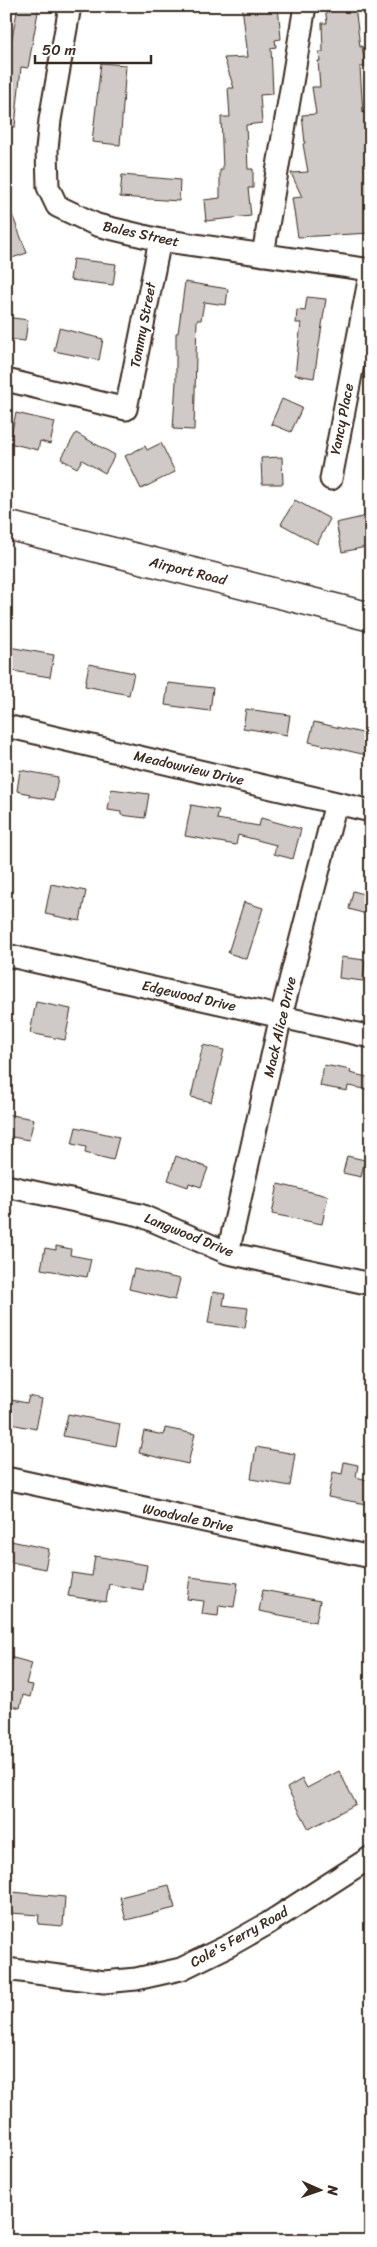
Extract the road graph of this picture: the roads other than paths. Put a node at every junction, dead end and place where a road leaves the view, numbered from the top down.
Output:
1 (70, 6) edge
2 (305, 6) edge
3 (160, 240) junction
4 (263, 254) junction
5 (371, 270) edge
6 (6, 380) edge
7 (330, 479) dead end
8 (6, 525) edge
9 (371, 617) edge
10 (6, 726) edge
11 (336, 803) junction
12 (371, 811) edge
13 (6, 955) edge
14 (281, 1016) junction
15 (371, 1037) edge
16 (6, 1186) edge
17 (228, 1253) junction
18 (371, 1284) edge
19 (6, 1478) edge
20 (371, 1557) edge
21 (371, 1857) edge
22 (6, 1970) edge

1 - 3 street, Bales Street
2 - 4 street
3 - 4 street, Bales Street
3 - 6 street, Tommy Street
4 - 5 street, Bales Street
5 - 7 street, Yancy Place
8 - 9 highway, Airport Road
10 - 11 street, Meadowview Drive
11 - 12 street, Meadowview Drive
11 - 14 street, Mack Alice Drive
13 - 14 street, Edgewood Drive
14 - 15 street, Edgewood Drive
14 - 17 street, Mack Alice Drive
16 - 17 street, Langwood Drive
17 - 18 street, Langwood Drive
19 - 20 street, Woodvale Drive
21 - 22 street, Cole's Ferry Road

